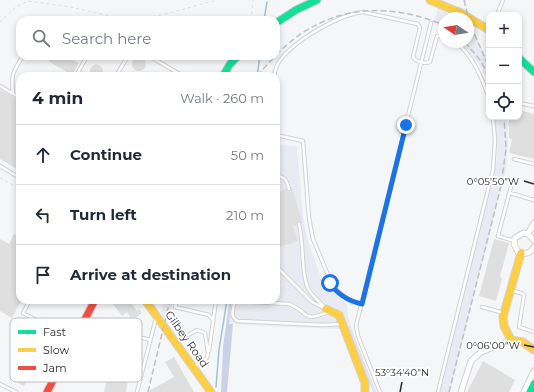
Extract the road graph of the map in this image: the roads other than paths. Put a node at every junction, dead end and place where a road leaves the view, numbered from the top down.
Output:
1 (317, 0) edge
2 (430, 0) edge
3 (503, 0) edge
4 (499, 12) edge
5 (280, 20) edge
6 (431, 23) dead end
7 (486, 28) edge
8 (438, 36) edge
9 (462, 48) edge
10 (20, 60) edge
11 (85, 60) edge
12 (126, 60) edge
13 (156, 60) edge
14 (234, 60) edge
15 (280, 60) edge
16 (280, 60) edge
17 (522, 61) edge
18 (421, 62) junction
19 (78, 72) edge
20 (118, 72) edge
21 (176, 72) edge
22 (225, 72) edge
23 (275, 72) edge
24 (534, 72) edge
25 (0, 86) edge
26 (486, 90) edge
27 (14, 94) joint
28 (522, 103) edge
29 (534, 106) edge
30 (493, 120) edge
31 (280, 136) edge
32 (514, 159) dead end
33 (534, 164) edge
34 (0, 166) edge
35 (16, 176) edge
36 (280, 176) edge
37 (513, 179) dead end
38 (289, 188) dead end
39 (510, 194) junction
40 (534, 200) edge
41 (534, 223) edge
42 (299, 224) dead end
43 (528, 234) junction
44 (534, 240) edge
45 (514, 241) junction
46 (534, 249) edge
47 (521, 253) junction
48 (280, 270) edge
49 (511, 290) junction
50 (280, 303) edge
51 (28, 304) edge
52 (93, 304) edge
53 (148, 304) edge
54 (176, 304) edge
55 (215, 304) edge
56 (234, 304) edge
57 (362, 304) junction
58 (482, 307) dead end
59 (329, 310) junction
60 (504, 313) junction
61 (158, 317) junction
62 (32, 318) edge
63 (86, 318) edge
64 (213, 319) junction
65 (343, 324) junction
66 (534, 332) edge
67 (188, 335) dead end
68 (143, 338) dead end
69 (150, 340) junction
70 (511, 340) junction
71 (534, 350) edge
72 (208, 353) junction
73 (194, 367) junction
74 (142, 372) edge
75 (534, 372) edge
76 (52, 382) edge
77 (140, 382) edge
78 (0, 384) edge
79 (534, 384) edge
80 (16, 392) edge
81 (47, 392) edge
82 (137, 392) edge
83 (211, 392) edge
84 (365, 392) edge
85 (380, 392) edge
86 (438, 392) edge
87 (461, 392) edge
88 (524, 392) edge
89 (530, 392) edge

1 - 5 main road
2 - 7 main road
3 - 4 lane
6 - 18 lane
8 - 18 lane
9 - 26 lane
10 - 27 lane
11 - 19 lane
12 - 20 lane
13 - 21 lane
14 - 22 main road
15 - 18 lane
16 - 23 lane
17 - 24 main road
18 - 57 lane
25 - 27 lane
28 - 29 lane
30 - 86 lane
31 - 57 lane
32 - 33 lane
34 - 35 lane
36 - 38 lane
37 - 39 lane
39 - 40 lane
39 - 45 lane
41 - 43 street
42 - 59 lane
43 - 44 street
43 - 45 street
45 - 47 street
46 - 47 street
47 - 49 main road
48 - 59 lane
49 - 60 main road
49 - 66 lane
50 - 59 lane
51 - 62 lane
52 - 63 main road
53 - 61 main road, Gilbey Road
54 - 64 lane
55 - 64 lane
56 - 65 lane
57 - 85 lane
58 - 60 lane
59 - 65 main road
60 - 70 main road
61 - 69 lane
61 - 73 main road, Gilbey Road
64 - 72 lane
65 - 84 main road
67 - 72 lane
68 - 69 lane
69 - 74 lane
70 - 71 main road
70 - 87 street
72 - 73 lane
73 - 83 main road, Gilbey Road
75 - 88 street
76 - 81 main road
77 - 82 lane
78 - 80 lane
79 - 89 main road

